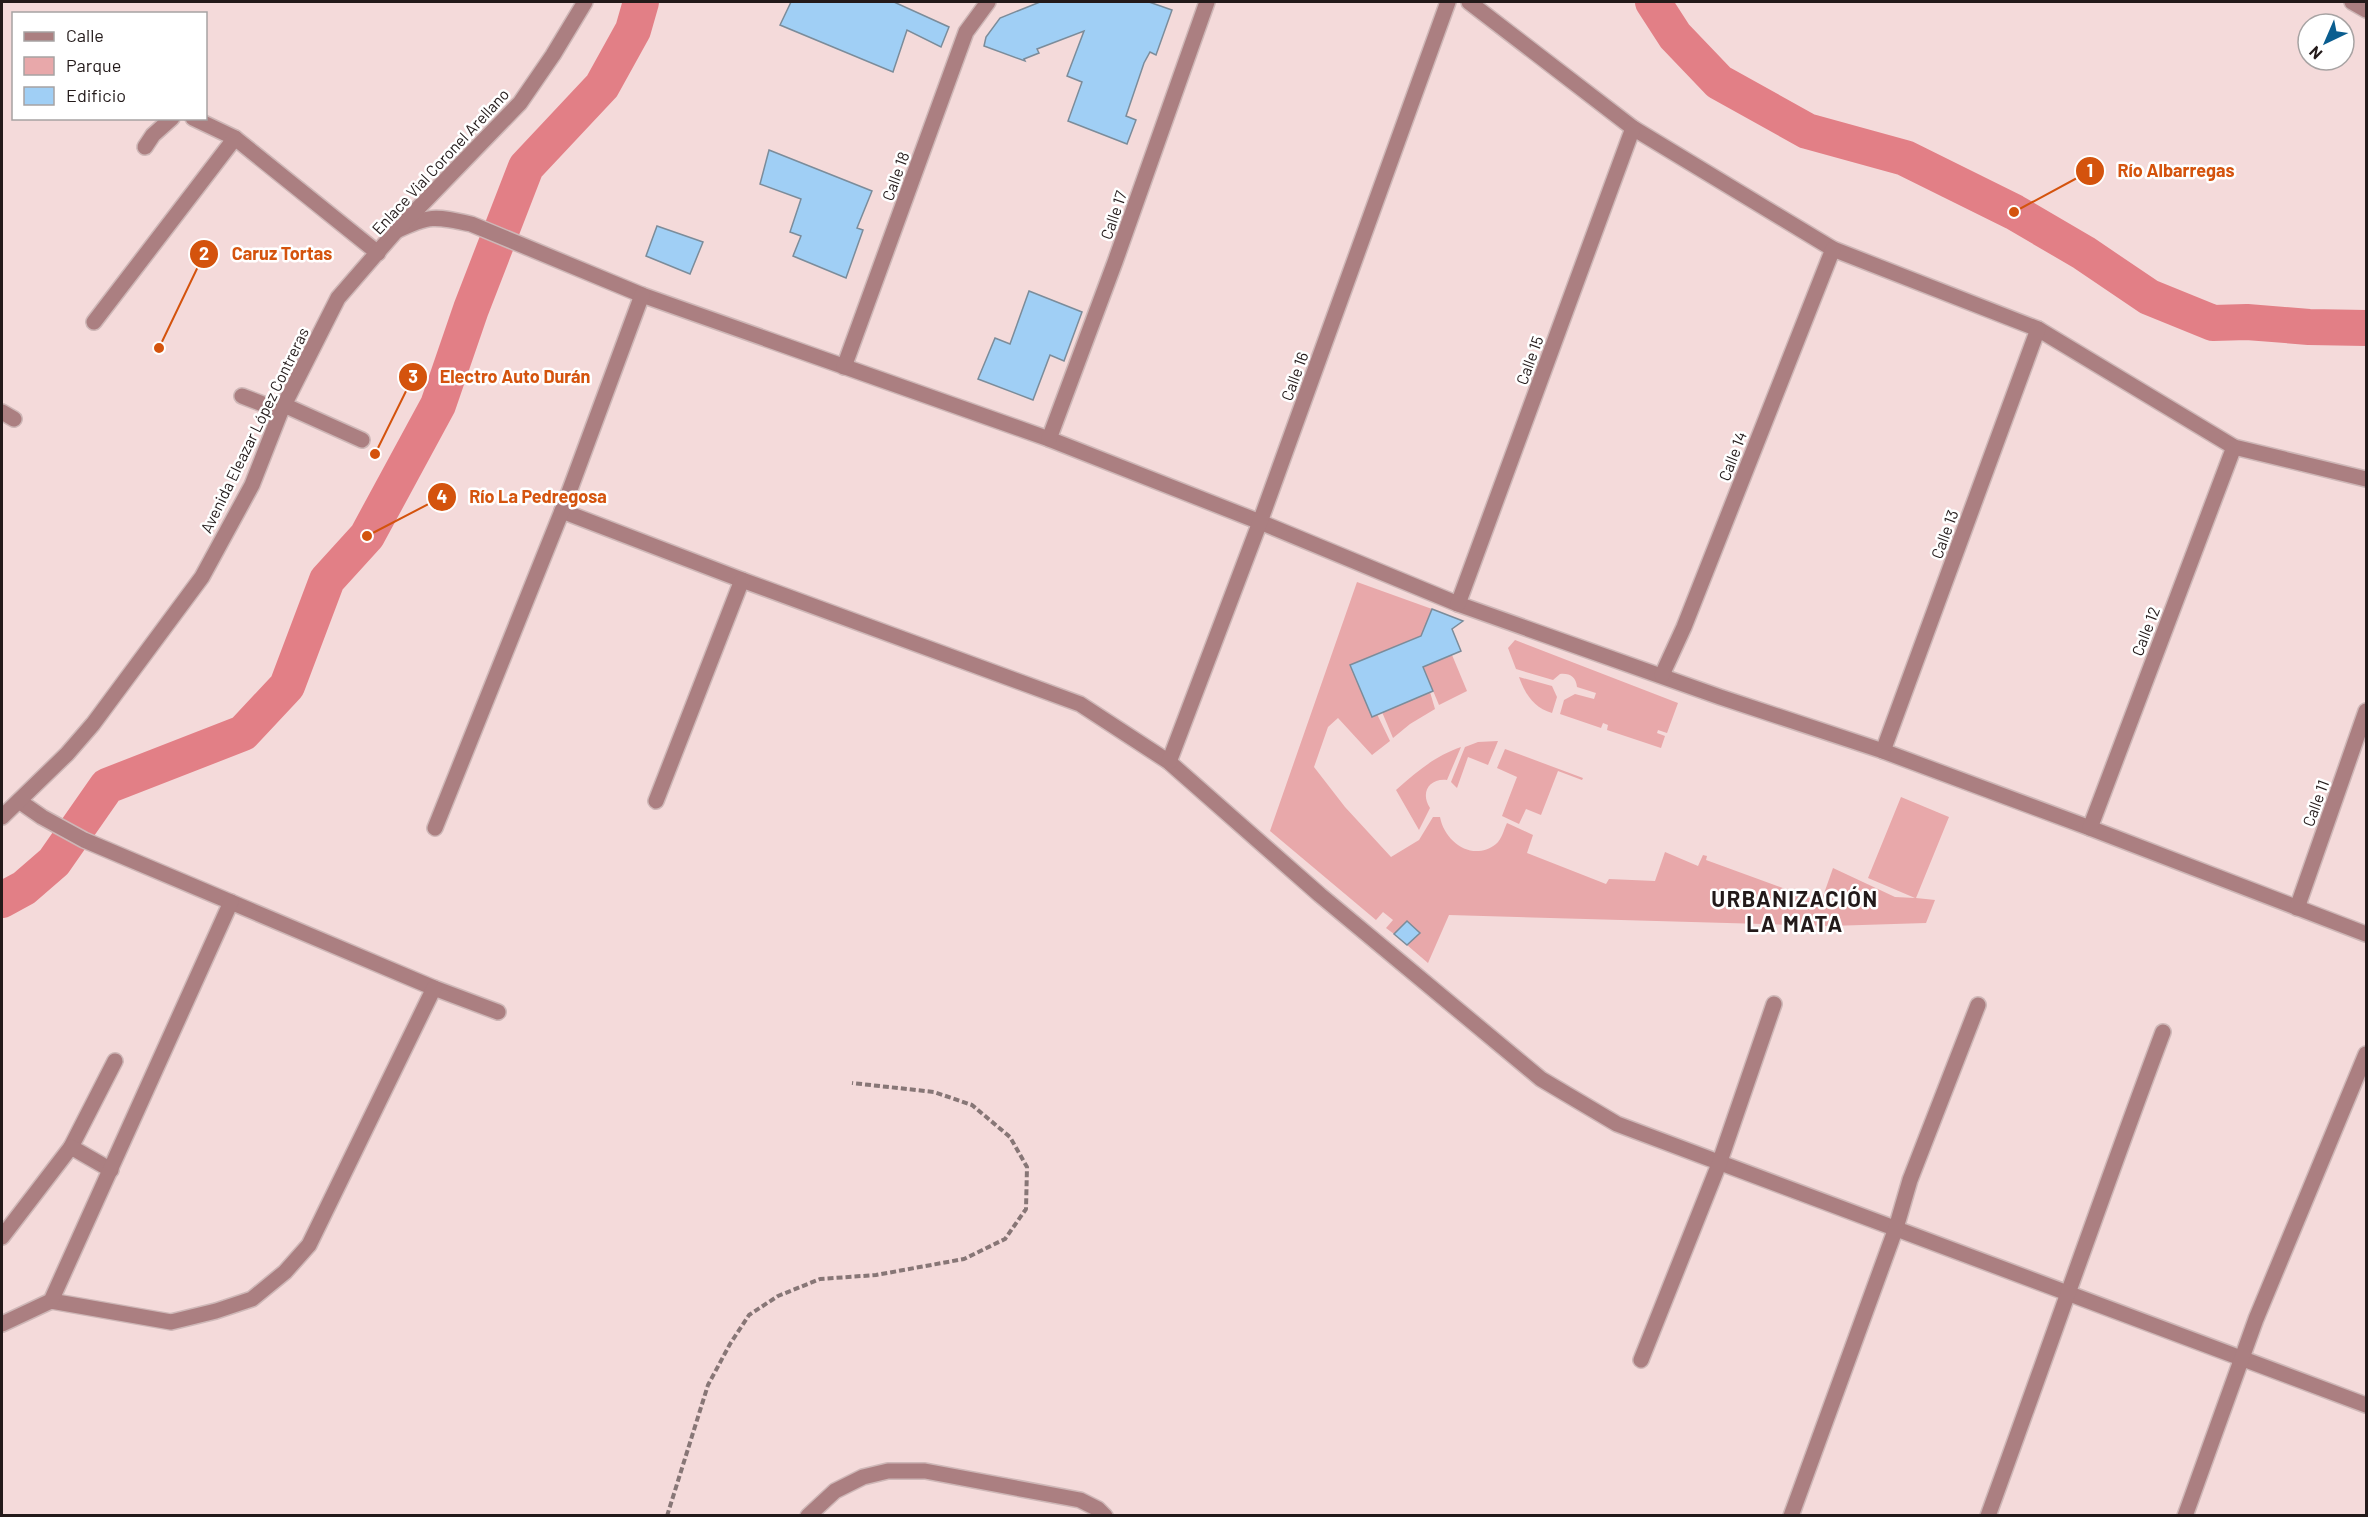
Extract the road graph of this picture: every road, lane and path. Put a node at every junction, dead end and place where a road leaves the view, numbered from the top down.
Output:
1 (585, 2) edge
2 (988, 2) edge
3 (1207, 2) edge
4 (1448, 2) edge
5 (1470, 2) edge
6 (2352, 2) edge
7 (2367, 10) edge
8 (170, 120) edge
9 (197, 120) edge
10 (1633, 128) junction
11 (235, 138) junction
12 (145, 147) dead end
13 (396, 231) junction
14 (1833, 249) junction
15 (378, 253) junction
16 (642, 295) junction
17 (94, 322) dead end
18 (2038, 329) junction
19 (844, 367) junction
20 (242, 396) dead end
21 (283, 408) junction
22 (1049, 439) junction
23 (362, 440) dead end
24 (2234, 447) junction
25 (2367, 479) edge
26 (562, 511) junction
27 (1260, 522) junction
28 (742, 580) junction
29 (1458, 604) junction
30 (1662, 675) junction
31 (2367, 711) edge
32 (1883, 752) junction
33 (1169, 762) junction
34 (19, 801) junction
35 (656, 801) dead end
36 (2, 817) edge
37 (435, 828) dead end
38 (2090, 828) junction
39 (231, 902) junction
40 (2296, 908) junction
41 (2367, 934) edge
42 (434, 988) junction
43 (1774, 1004) dead end
44 (1978, 1005) dead end
45 (498, 1012) dead end
46 (2163, 1032) dead end
47 (2367, 1054) edge
48 (115, 1061) dead end
49 (852, 1083) dead end
50 (71, 1148) junction
51 (1719, 1164) junction
52 (111, 1170) junction
53 (1896, 1228) junction
54 (2, 1237) edge
55 (2069, 1293) junction
56 (51, 1301) junction
57 (2, 1324) edge
58 (2242, 1358) junction
59 (1641, 1360) dead end
60 (2367, 1405) edge
61 (666, 1515) edge
62 (808, 1515) edge
63 (1105, 1515) edge
64 (1791, 1515) edge
65 (1988, 1515) edge
66 (2185, 1515) edge

1 - 13 street, Enlace Vial Coronel Arellano
2 - 19 street, Calle 18
3 - 22 street, Calle 17
4 - 27 street, Calle 16
5 - 10 street
6 - 7 street
8 - 12 street
9 - 11 street
10 - 14 street
10 - 29 street, Calle 15
11 - 15 street
11 - 17 street
13 - 15 street, Enlace Vial Coronel Arellano
13 - 16 street
14 - 18 street
14 - 30 street, Calle 14
15 - 21 street, Avenida Eleazar López Contreras
16 - 19 street
16 - 26 street
18 - 24 street
18 - 32 street, Calle 13
19 - 22 street
20 - 21 street
21 - 23 street
21 - 34 street, Avenida Eleazar López Contreras
22 - 27 street
24 - 25 street
24 - 38 street, Calle 12
26 - 28 street
26 - 37 street
27 - 29 street
27 - 33 street, Calle 16
28 - 33 street
28 - 35 street
29 - 30 street
30 - 32 street
31 - 40 street, Calle 11
32 - 38 street
33 - 51 street
34 - 36 street, Avenida Eleazar López Contreras
34 - 39 street
38 - 40 street
39 - 42 street
39 - 52 street
40 - 41 street
42 - 45 street
42 - 56 street
43 - 51 street
44 - 53 street
46 - 55 street
47 - 58 street
48 - 50 street
49 - 61 path
50 - 52 street
50 - 54 street
51 - 53 street
51 - 59 street
52 - 56 street
53 - 55 street
53 - 64 street
55 - 58 street
55 - 65 street
56 - 57 street
58 - 60 street
58 - 66 street
62 - 63 street

